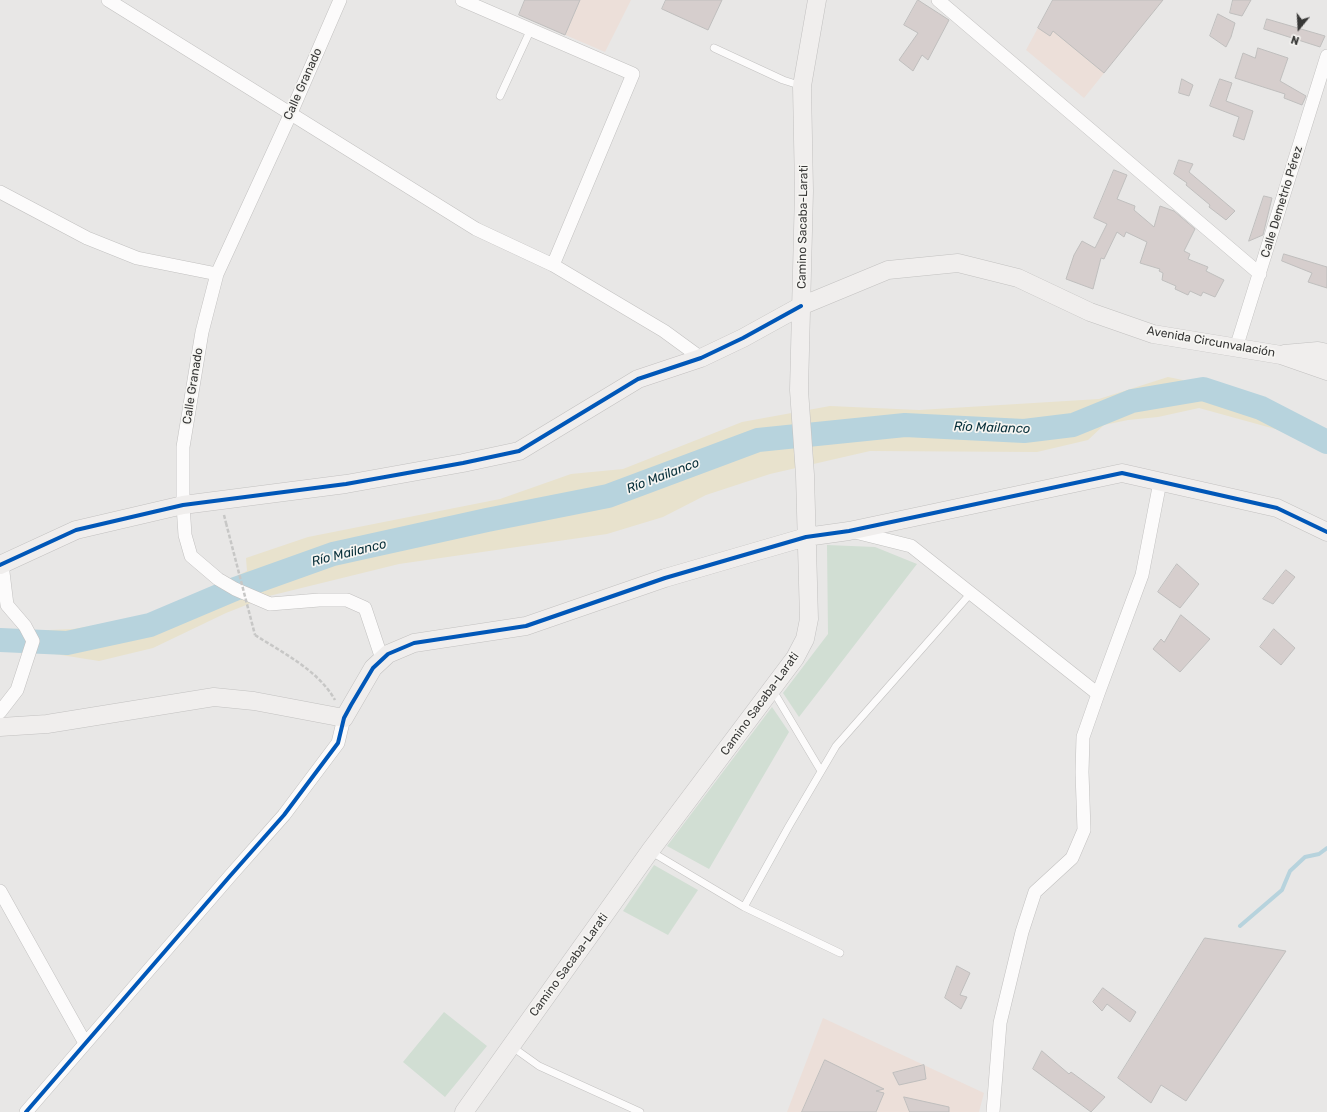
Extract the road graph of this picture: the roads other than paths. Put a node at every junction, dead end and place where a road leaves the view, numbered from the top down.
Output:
1 (108, 0) edge
2 (340, 0) edge
3 (462, 0) edge
4 (817, 0) edge
5 (938, 0) edge
6 (531, 30) junction
7 (714, 48) dead end
8 (1327, 56) edge
9 (802, 86) junction
10 (500, 96) dead end
11 (291, 113) junction
12 (0, 192) edge
13 (553, 265) junction
14 (217, 274) junction
15 (1260, 274) junction
16 (801, 306) junction
17 (1236, 348) junction
18 (1327, 353) edge
19 (1281, 355) junction
20 (702, 358) junction
21 (1327, 371) edge
22 (1160, 482) junction
23 (183, 505) junction
24 (849, 531) junction
25 (1327, 532) edge
26 (806, 537) junction
27 (1, 564) edge
28 (971, 593) junction
29 (382, 659) junction
30 (772, 689) junction
31 (1098, 694) junction
32 (0, 712) edge
33 (344, 718) junction
34 (0, 727) edge
35 (821, 771) junction
36 (650, 851) junction
37 (0, 891) edge
38 (744, 908) junction
39 (840, 953) dead end
40 (85, 1043) junction
41 (511, 1046) junction
42 (26, 1112) edge
43 (464, 1112) edge
44 (640, 1112) edge
45 (993, 1112) edge

1 - 11 street
2 - 11 street, Calle Granado
3 - 6 street
4 - 9 street, Camino Sacaba-Larati
5 - 15 street
6 - 10 lane
6 - 13 street
7 - 9 lane
8 - 15 street, Calle Demetrio Pérez
9 - 16 street, Camino Sacaba-Larati
11 - 13 street
11 - 14 street, Calle Granado
12 - 14 street
13 - 20 street
14 - 23 street, Calle Granado
15 - 17 street, Calle Demetrio Pérez
16 - 17 street, Avenida Circunvalación
16 - 20 street, Avenida Circunvalación
16 - 26 street, Camino Sacaba-Larati
17 - 19 street, Avenida Circunvalación
18 - 19 street, Avenida Circunvalación
19 - 21 street, Avenida Circunvalación
20 - 23 street, Avenida Circunvalación
22 - 24 street
22 - 25 street
22 - 31 street
23 - 27 street, Avenida Circunvalación
23 - 29 street, Calle Granado
24 - 26 street
24 - 28 street
26 - 29 street
26 - 30 street, Camino Sacaba-Larati
27 - 32 street
28 - 31 street
28 - 35 lane
29 - 33 street
30 - 35 lane
30 - 36 street, Camino Sacaba-Larati
31 - 45 street
33 - 34 street
33 - 40 street
35 - 38 lane
36 - 38 lane
36 - 41 street, Camino Sacaba-Larati
37 - 40 street
38 - 39 lane
40 - 42 street
41 - 43 street, Camino Sacaba-Larati
41 - 44 lane

